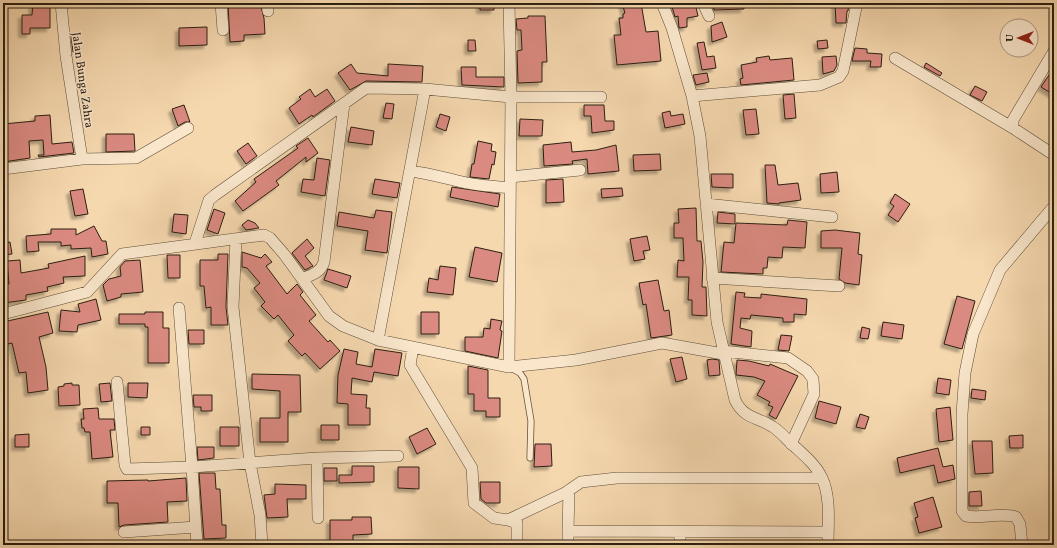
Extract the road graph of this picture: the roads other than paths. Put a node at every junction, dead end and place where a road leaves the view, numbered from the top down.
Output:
1 (61, 3) edge
2 (221, 3) edge
3 (509, 3) edge
4 (662, 3) edge
5 (703, 3) edge
6 (857, 3) edge
7 (709, 16) dead end
8 (224, 30) dead end
9 (1054, 51) edge
10 (895, 58) dead end
11 (425, 90) junction
12 (692, 96) junction
13 (511, 97) junction
14 (601, 97) dead end
15 (344, 104) junction
16 (188, 128) dead end
17 (1013, 128) junction
18 (1054, 155) edge
19 (82, 159) junction
20 (3, 169) edge
21 (580, 170) dead end
22 (410, 171) junction
23 (510, 182) junction
24 (706, 204) junction
25 (1054, 206) edge
26 (832, 217) dead end
27 (236, 239) junction
28 (195, 243) junction
29 (712, 278) junction
30 (302, 279) junction
31 (839, 286) dead end
32 (179, 308) dead end
33 (3, 314) edge
34 (378, 340) junction
35 (413, 347) junction
36 (723, 353) junction
37 (509, 367) junction
38 (117, 382) dead end
39 (791, 444) junction
40 (398, 456) dead end
41 (317, 458) junction
42 (530, 458) dead end
43 (250, 463) junction
44 (192, 466) junction
45 (822, 478) junction
46 (569, 490) junction
47 (318, 518) dead end
48 (508, 520) junction
49 (196, 527) junction
50 (568, 531) junction
51 (124, 532) dead end
52 (680, 532) junction
53 (825, 532) junction
54 (197, 545) edge
55 (262, 545) edge
56 (517, 545) edge
57 (568, 545) edge
58 (680, 545) edge
59 (823, 545) edge
60 (828, 545) edge
61 (1022, 545) edge

1 - 19 street, Jalan Bunga Zahra
2 - 8 street
3 - 13 street
4 - 12 street
5 - 7 street
6 - 12 street
9 - 17 street
10 - 17 street
11 - 13 street
11 - 15 street
11 - 22 street
12 - 24 street
13 - 14 street
13 - 23 street
15 - 28 street
15 - 30 street
16 - 19 street
17 - 18 street
19 - 20 street
21 - 23 street
22 - 23 street
22 - 34 street
23 - 37 street
24 - 26 street
24 - 29 street
25 - 61 street
27 - 28 street
27 - 30 street
27 - 43 street
28 - 33 street
29 - 31 street
29 - 36 street
30 - 34 street
32 - 44 street
34 - 35 street
35 - 37 street
35 - 48 street
36 - 37 street
36 - 39 street
36 - 39 street
37 - 42 lane
38 - 44 street
39 - 45 street
40 - 41 street
41 - 43 street
41 - 47 street
43 - 44 street
43 - 55 street
44 - 49 street
45 - 46 street
45 - 53 street
46 - 48 street
46 - 50 street
48 - 56 street
49 - 51 street
49 - 54 street
50 - 52 street
50 - 57 street
52 - 53 street
52 - 58 street
53 - 59 street
53 - 60 street

